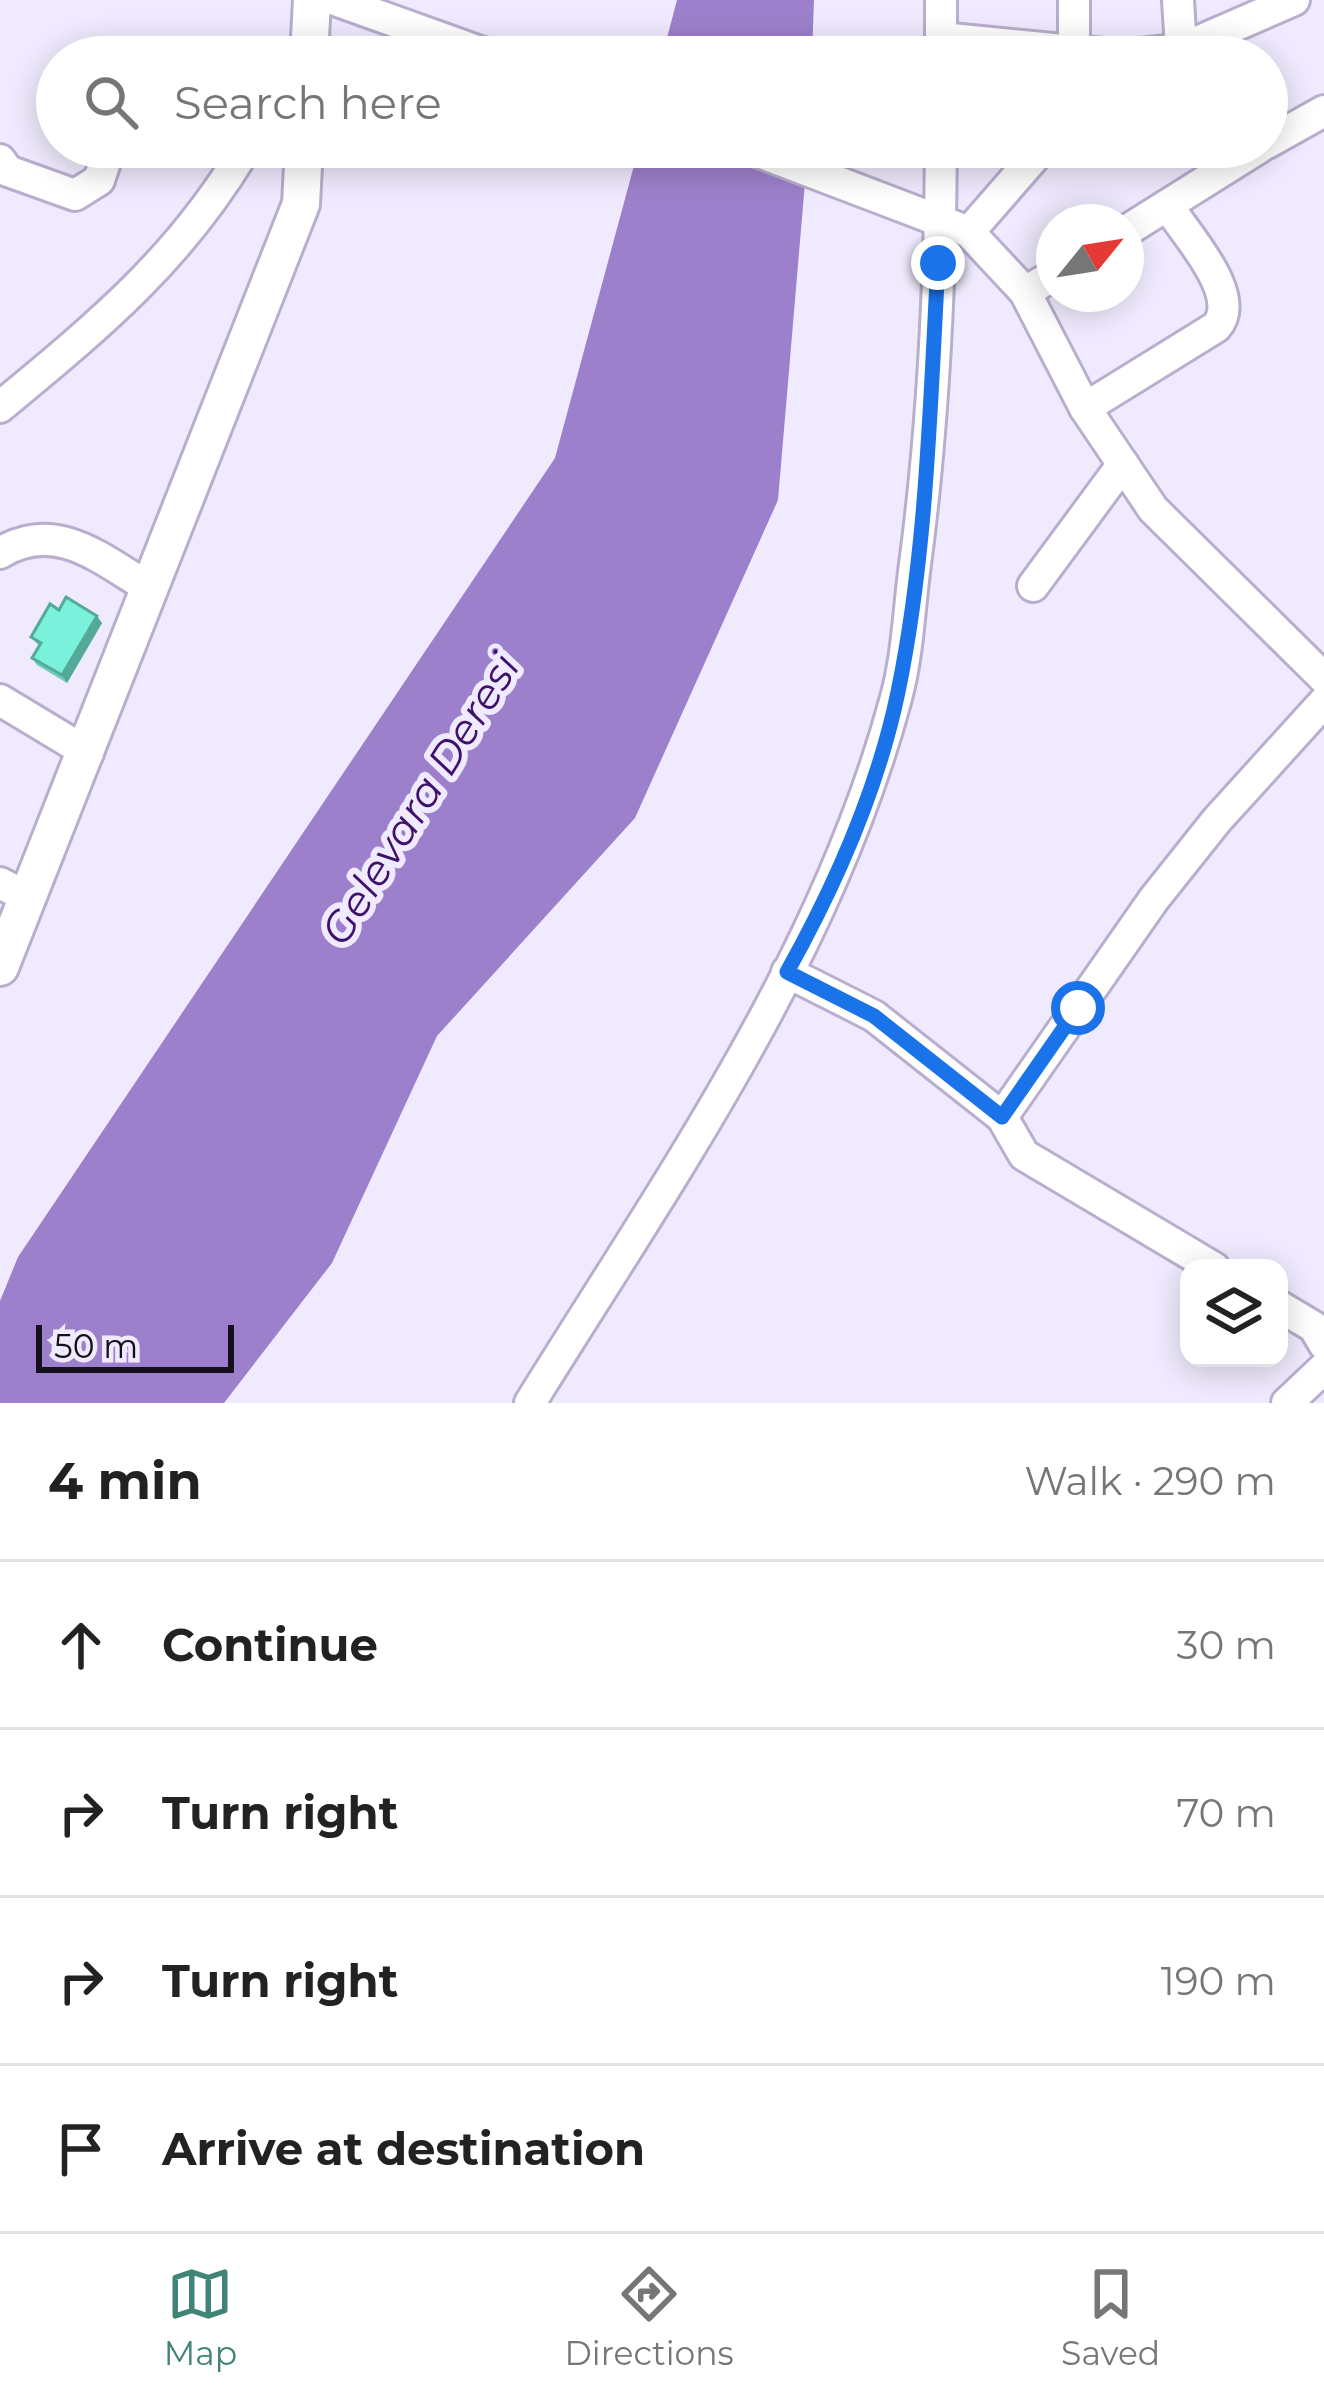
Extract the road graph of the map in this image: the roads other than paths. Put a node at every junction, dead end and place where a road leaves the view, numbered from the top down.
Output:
1 (312, 0) edge
2 (335, 0) edge
3 (941, 0) edge
4 (1073, 0) edge
5 (1178, 0) edge
6 (1294, 0) edge
7 (310, 36) edge
8 (435, 36) edge
9 (941, 36) edge
10 (1074, 36) edge
11 (1180, 36) edge
12 (1211, 36) edge
13 (1324, 111) edge
14 (1288, 131) edge
15 (0, 160) edge
16 (103, 168) edge
17 (233, 168) edge
18 (303, 168) edge
19 (805, 168) edge
20 (945, 168) edge
21 (1019, 168) edge
22 (1227, 168) edge
23 (1168, 206) junction
24 (1144, 220) edge
25 (955, 225) junction
26 (1036, 285) edge
27 (1025, 292) junction
28 (0, 407) edge
29 (1085, 409) junction
30 (1123, 464) junction
31 (0, 553) edge
32 (1033, 586) dead end
33 (152, 589) junction
34 (1324, 678) edge
35 (0, 700) edge
36 (1324, 702) edge
37 (88, 753) junction
38 (14, 890) edge
39 (0, 967) edge
40 (787, 972) junction
41 (1002, 1117) junction
42 (1199, 1259) edge
43 (1288, 1311) edge
44 (1324, 1344) edge
45 (1324, 1368) edge
46 (530, 1403) edge
47 (1287, 1403) edge

1 - 7 main road
2 - 8 street
3 - 9 street
4 - 10 street
5 - 11 street
6 - 12 street
13 - 14 street
15 - 16 street
17 - 28 street
18 - 33 main road
19 - 25 street
20 - 25 street
21 - 25 street
22 - 23 street
23 - 24 street
23 - 29 street
25 - 27 street
25 - 40 street
26 - 27 street
27 - 29 street
29 - 30 street
30 - 32 street
30 - 34 street
31 - 33 street
33 - 37 main road
35 - 37 street
36 - 41 street
37 - 38 main road
38 - 39 main road
40 - 41 street
40 - 46 street
41 - 42 street
43 - 44 street
45 - 47 street

